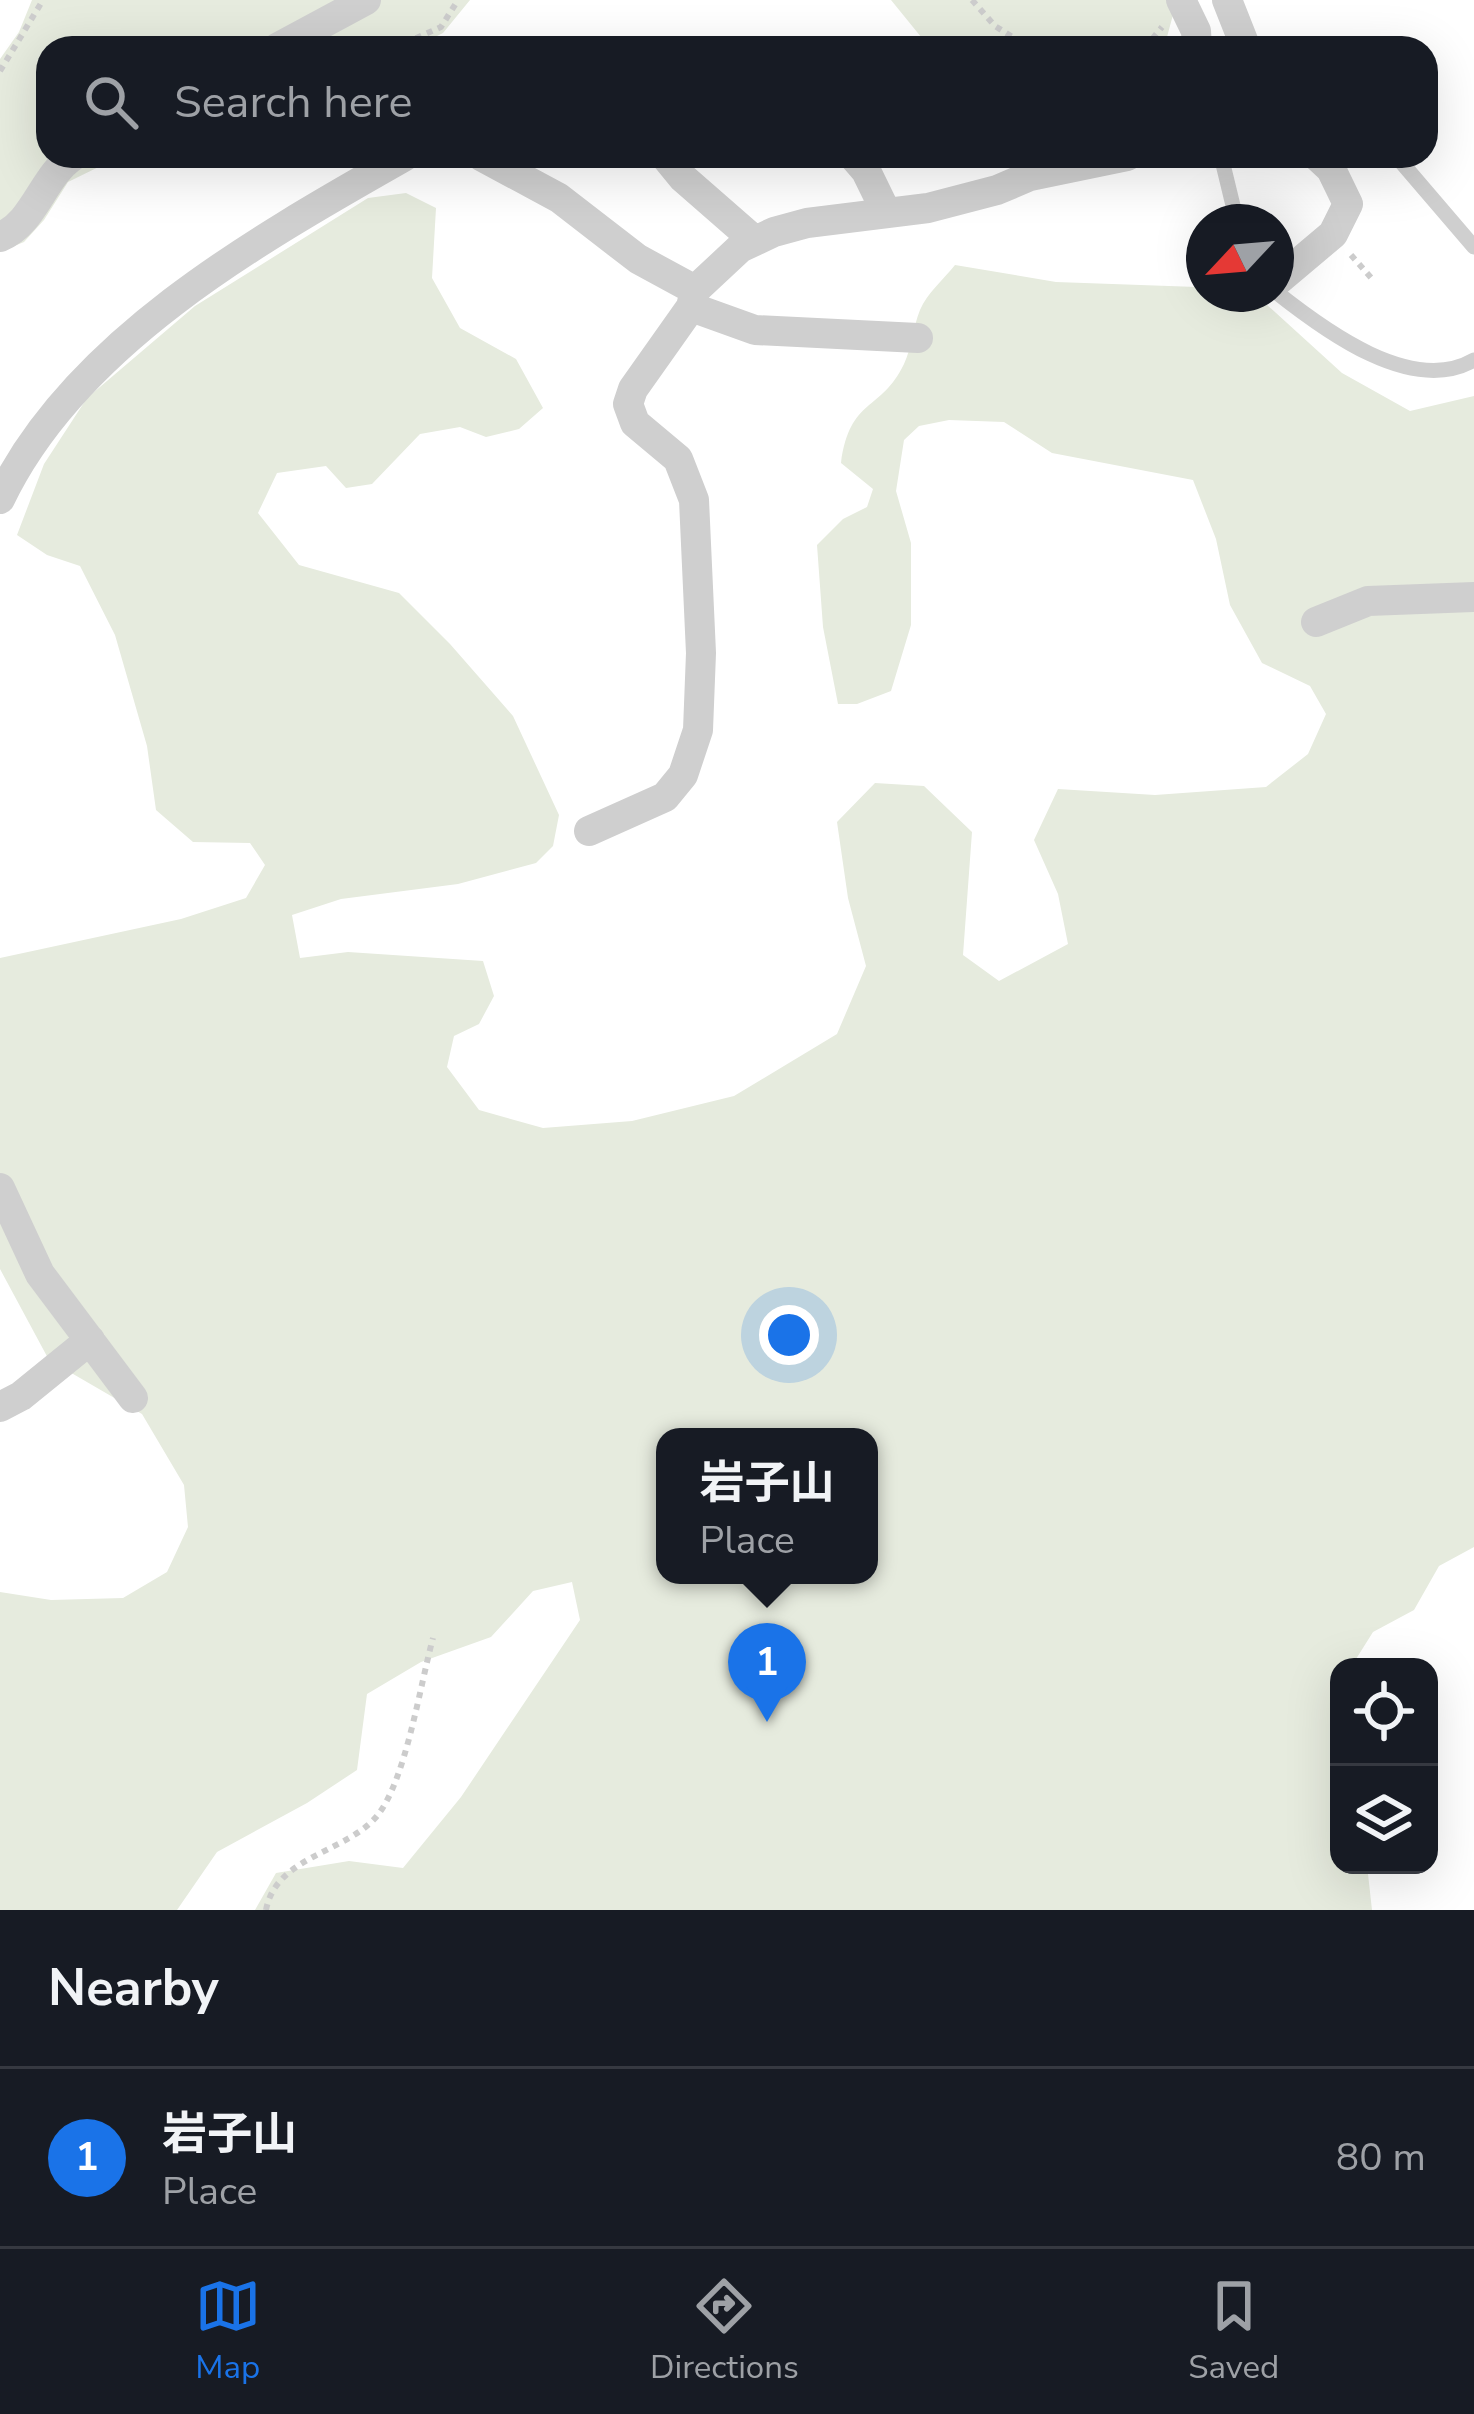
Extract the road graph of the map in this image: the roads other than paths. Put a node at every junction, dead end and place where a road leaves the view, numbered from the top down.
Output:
1 (366, 0) edge
2 (1181, 0) edge
3 (1227, 0) edge
4 (299, 36) edge
5 (1196, 36) edge
6 (1241, 36) edge
7 (61, 168) edge
8 (385, 168) edge
9 (503, 168) edge
10 (675, 168) edge
11 (863, 168) edge
12 (1069, 168) edge
13 (1224, 168) edge
14 (1329, 168) edge
15 (1406, 168) edge
16 (1233, 204) edge
17 (886, 212) junction
18 (0, 237) edge
19 (754, 239) junction
20 (1474, 247) edge
21 (1294, 267) edge
22 (693, 298) junction
23 (1294, 306) edge
24 (918, 338) dead end
25 (1474, 360) edge
26 (0, 499) edge
27 (1474, 597) edge
28 (1316, 622) dead end
29 (589, 831) dead end
30 (0, 1188) edge
31 (90, 1340) junction
32 (133, 1398) dead end
33 (0, 1408) edge

1 - 4 street
2 - 5 street
3 - 6 street
7 - 18 street
8 - 26 street
9 - 22 street
10 - 19 street
11 - 17 street
12 - 17 street
13 - 16 lane
14 - 21 street
15 - 20 lane
17 - 19 street
19 - 22 street
22 - 24 street
22 - 29 street
23 - 25 lane
27 - 28 street
30 - 31 street
31 - 32 street
31 - 33 street

